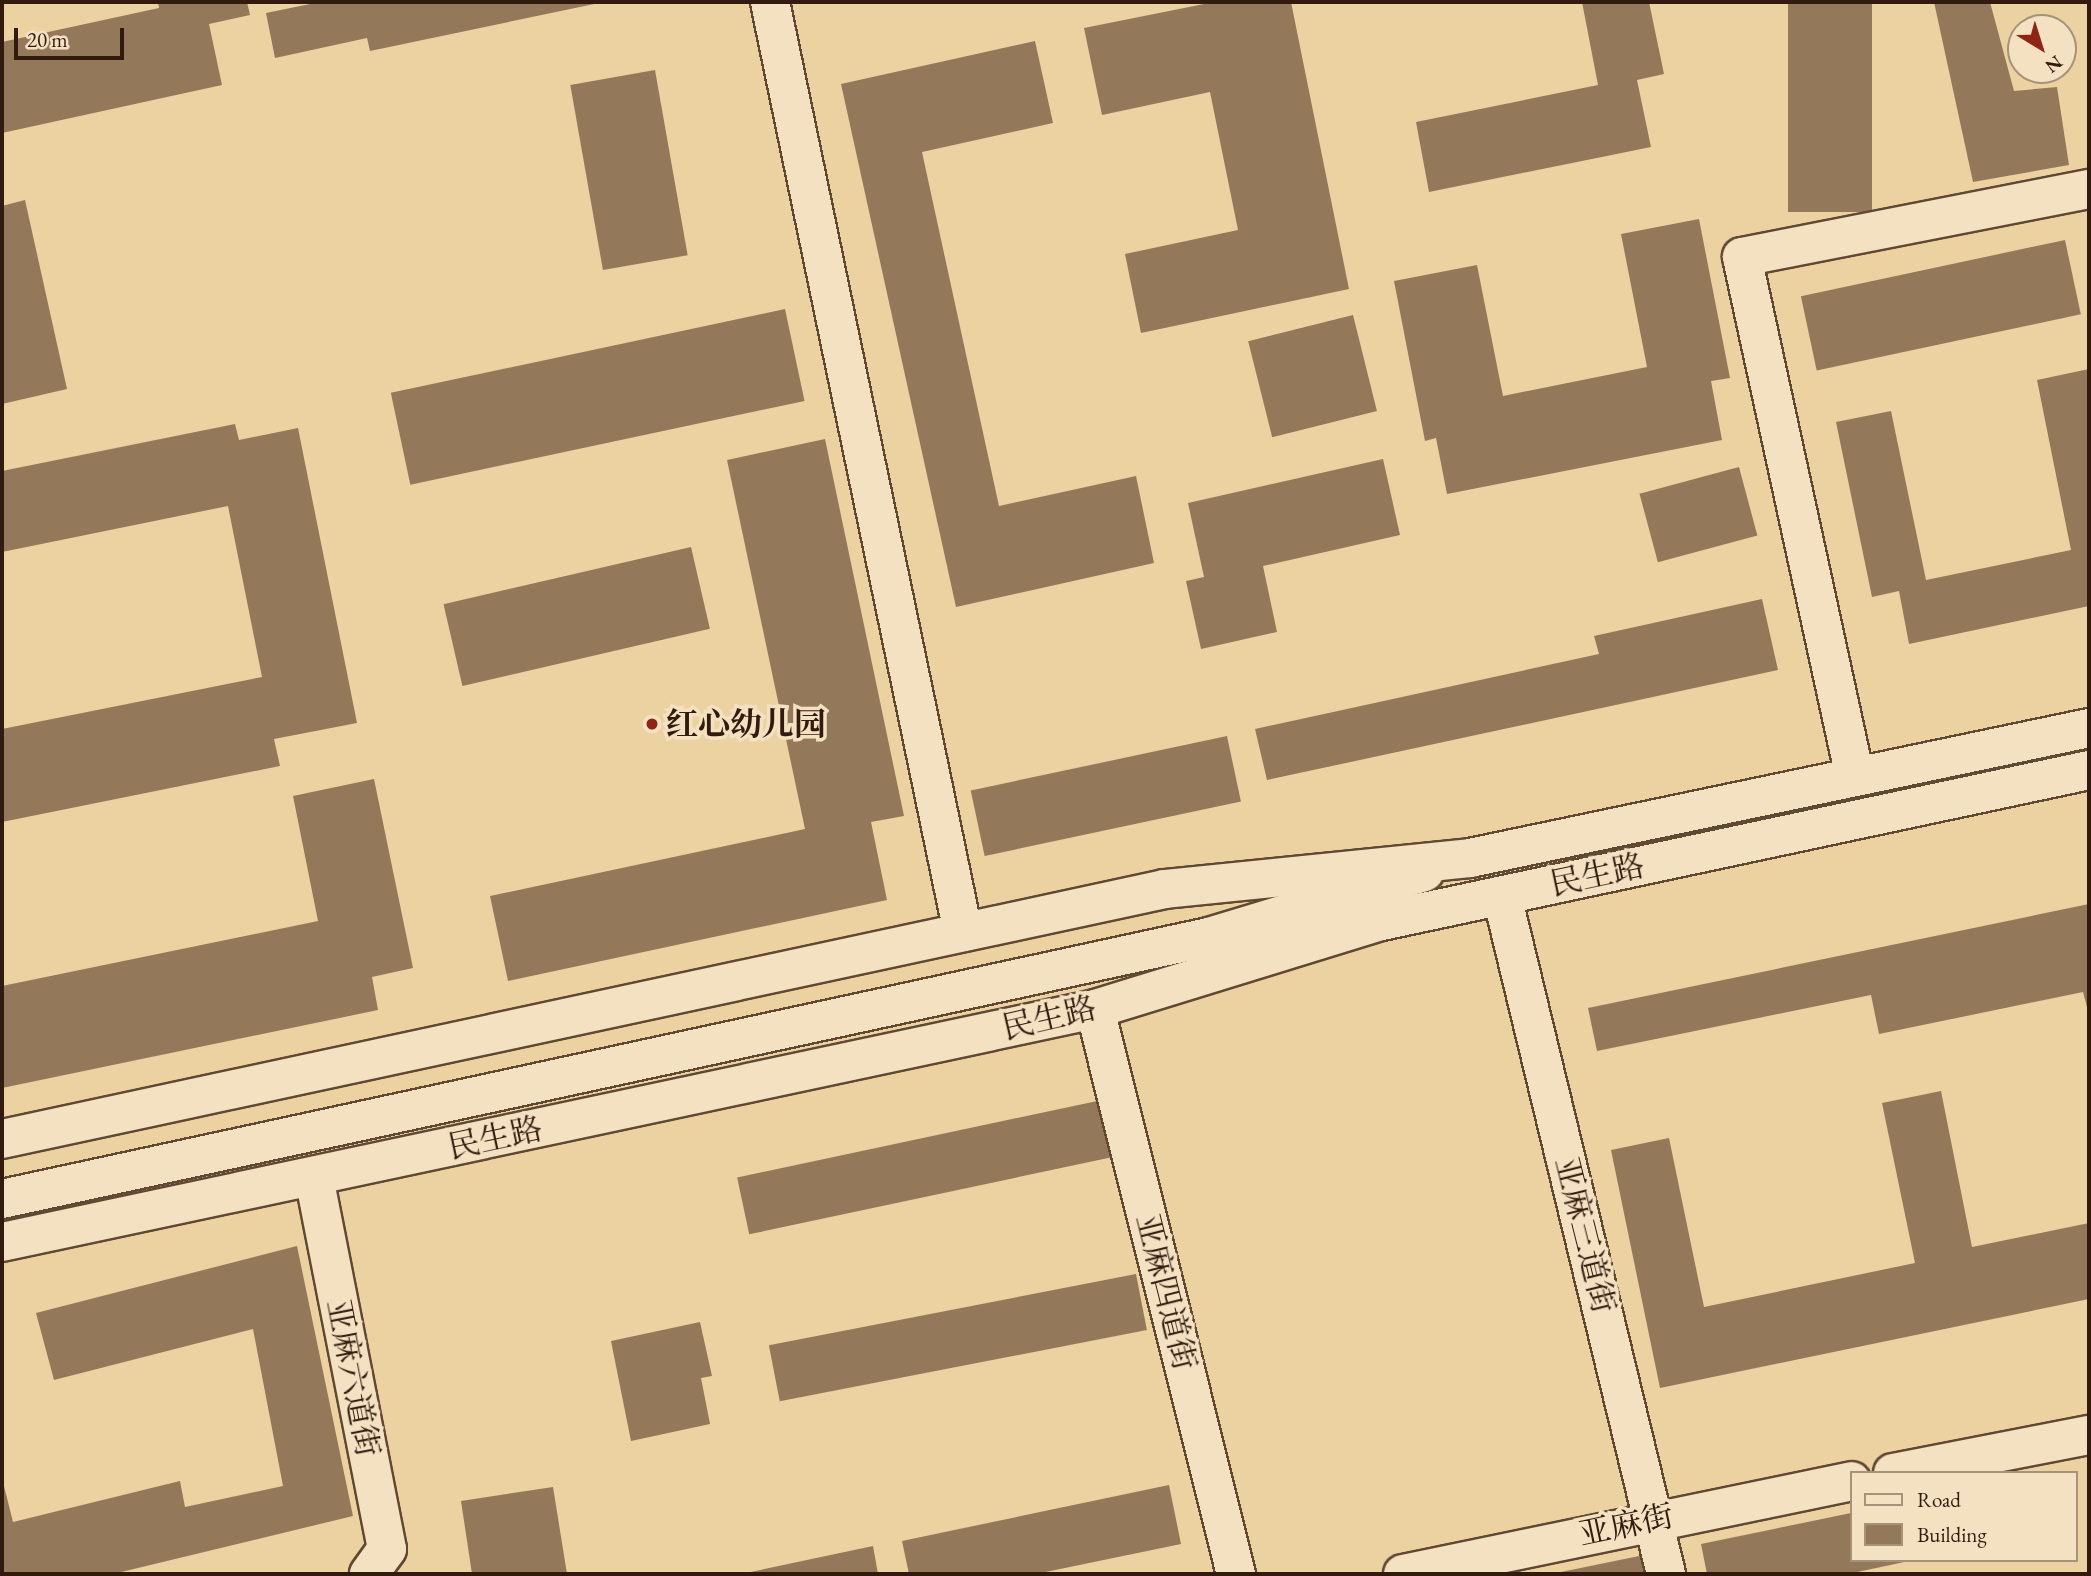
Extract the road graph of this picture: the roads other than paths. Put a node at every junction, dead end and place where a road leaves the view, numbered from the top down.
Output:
1 (770, 2) edge
2 (2089, 189) edge
3 (2089, 728) edge
4 (2089, 770) edge
5 (1855, 777) junction
6 (1470, 858) junction
7 (1502, 895) junction
8 (963, 932) junction
9 (1095, 1009) junction
10 (2, 1139) edge
11 (314, 1177) junction
12 (2, 1199) edge
13 (2, 1242) edge
14 (2089, 1435) edge
15 (1904, 1471) edge
16 (1850, 1481) edge
17 (1655, 1518) junction
18 (369, 1574) edge
19 (1236, 1574) edge
20 (1403, 1574) edge
21 (1666, 1574) edge

1 - 8 street
2 - 5 street
3 - 5 street, 民生路
4 - 7 street, 民生路
5 - 6 street, 民生路
6 - 8 street, 民生路
6 - 12 street
7 - 9 street, 民生路
7 - 17 street, 亚麻三道街
8 - 10 street, 民生路
9 - 11 street, 民生路
9 - 19 street, 亚麻四道街
11 - 13 street, 民生路
11 - 18 street, 亚麻六道街
14 - 15 street
16 - 17 street, 亚麻街
17 - 20 street, 亚麻街
17 - 21 street, 亚麻三道街

